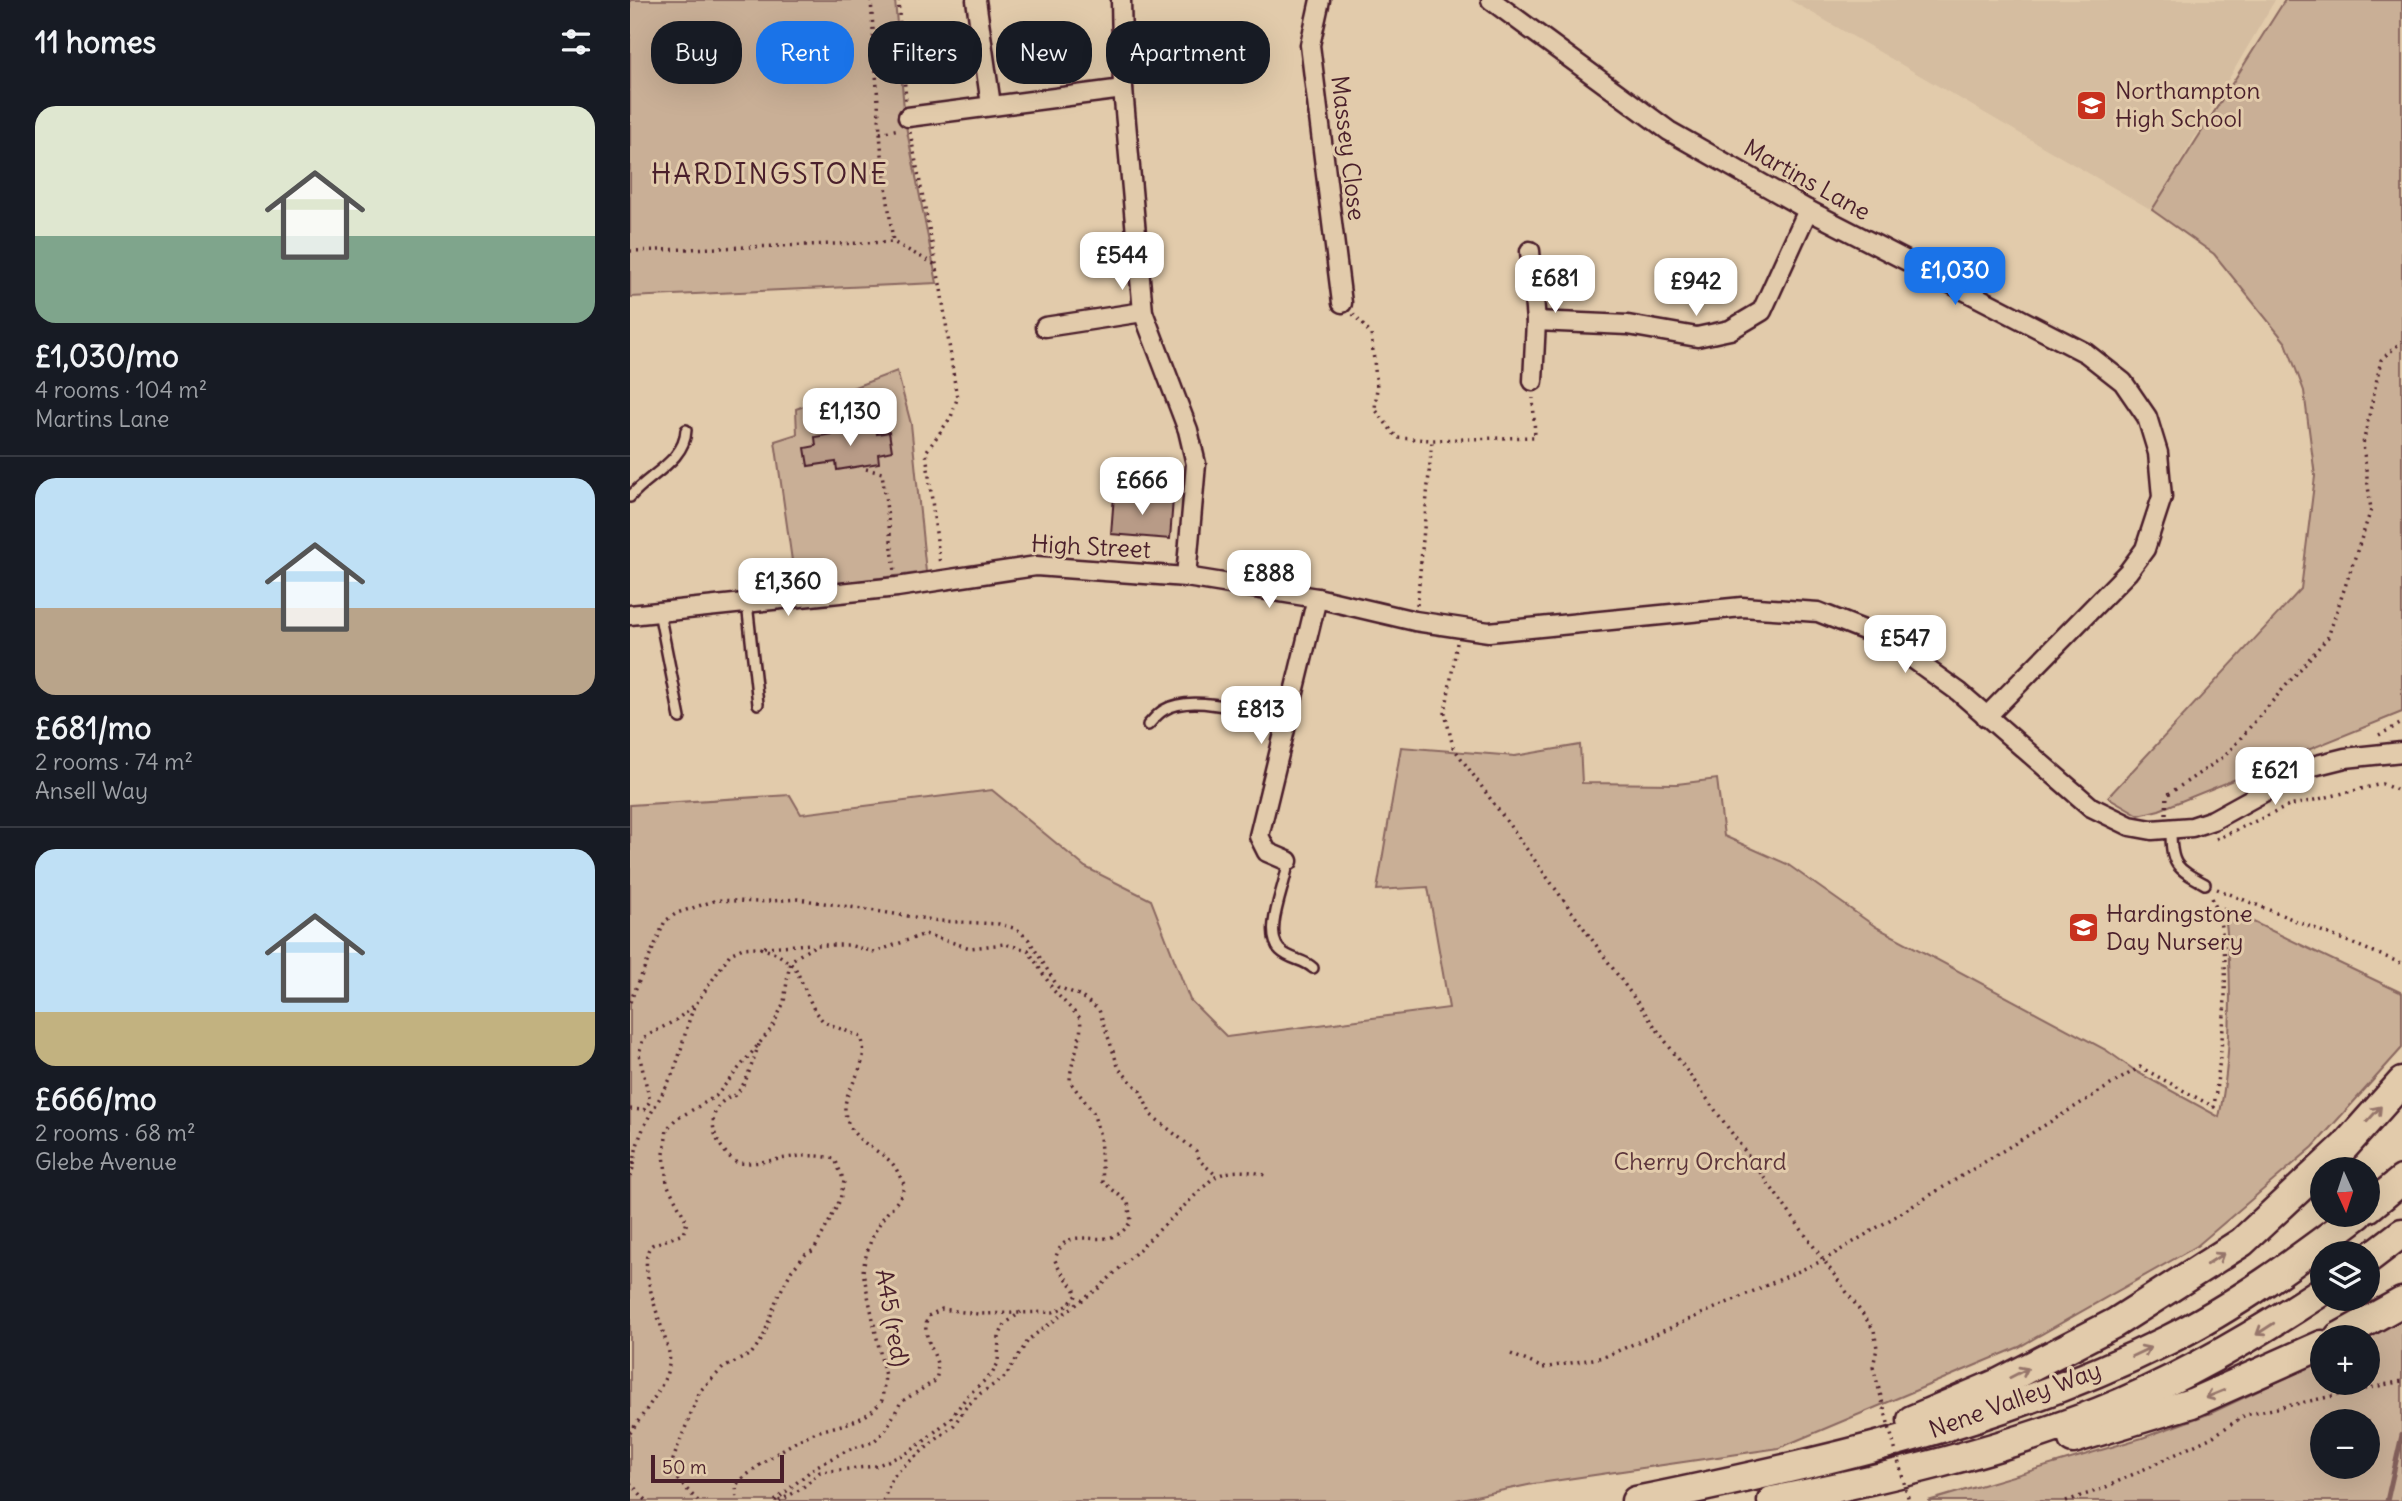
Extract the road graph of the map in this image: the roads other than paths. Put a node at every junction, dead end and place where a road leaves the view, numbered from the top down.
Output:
1 (976, 0) edge
2 (1121, 0) edge
3 (1320, 0) edge
4 (1491, 0) edge
5 (1123, 89) junction
6 (991, 105) junction
7 (908, 117) road end
8 (1808, 210) junction
9 (1530, 251) dead end
10 (1342, 303) road end
11 (1143, 312) junction
12 (1536, 321) junction
13 (1045, 327) dead end
14 (1533, 381) road end
15 (686, 430) dead end
16 (630, 497) edge
17 (1186, 577) junction
18 (1317, 598) junction
19 (747, 603) junction
20 (659, 612) junction
21 (630, 615) edge
22 (758, 704) dead end
23 (1986, 717) junction
24 (680, 718) dead end
25 (1287, 722) junction
26 (1148, 724) dead end
27 (2402, 752) edge
28 (2379, 756) junction
29 (2402, 761) edge
30 (2169, 824) junction
31 (1288, 860) joint
32 (2205, 884) road end
33 (1313, 968) dead end
34 (2402, 1082) edge
35 (2402, 1180) edge
36 (2380, 1198) edge
37 (2341, 1227) edge
38 (2402, 1233) edge
39 (2380, 1250) edge
40 (2310, 1299) edge
41 (2402, 1301) edge
42 (2360, 1325) edge
43 (2310, 1351) edge
44 (1799, 1468) junction
45 (1636, 1501) edge
46 (1772, 1501) edge
47 (1838, 1501) edge

1 - 6 street
2 - 5 street
3 - 10 street, Massey Close
4 - 8 street, Martins Lane
5 - 6 street
5 - 11 street
6 - 7 street
8 - 12 street
8 - 23 street, Martins Lane
9 - 12 street
11 - 13 street
11 - 17 street
12 - 14 street
15 - 16 lane
17 - 18 street, High Street
17 - 19 street, High Street
18 - 23 street, High Street
18 - 25 street
19 - 20 street, High Street
19 - 22 lane
20 - 21 street, High Street
20 - 24 lane
23 - 30 street, High Street
25 - 26 lane
25 - 31 street
27 - 28 street
28 - 29 street
28 - 30 street
30 - 32 lane
31 - 33 lane
44 -> 34 highway
35 - 36 highway
44 -> 37 highway, Nene Valley Way
38 - 39 highway
40 -> 46 highway, Nene Valley Way
41 - 42 highway
43 -> 47 highway
44 - 45 highway, Nene Valley Way

